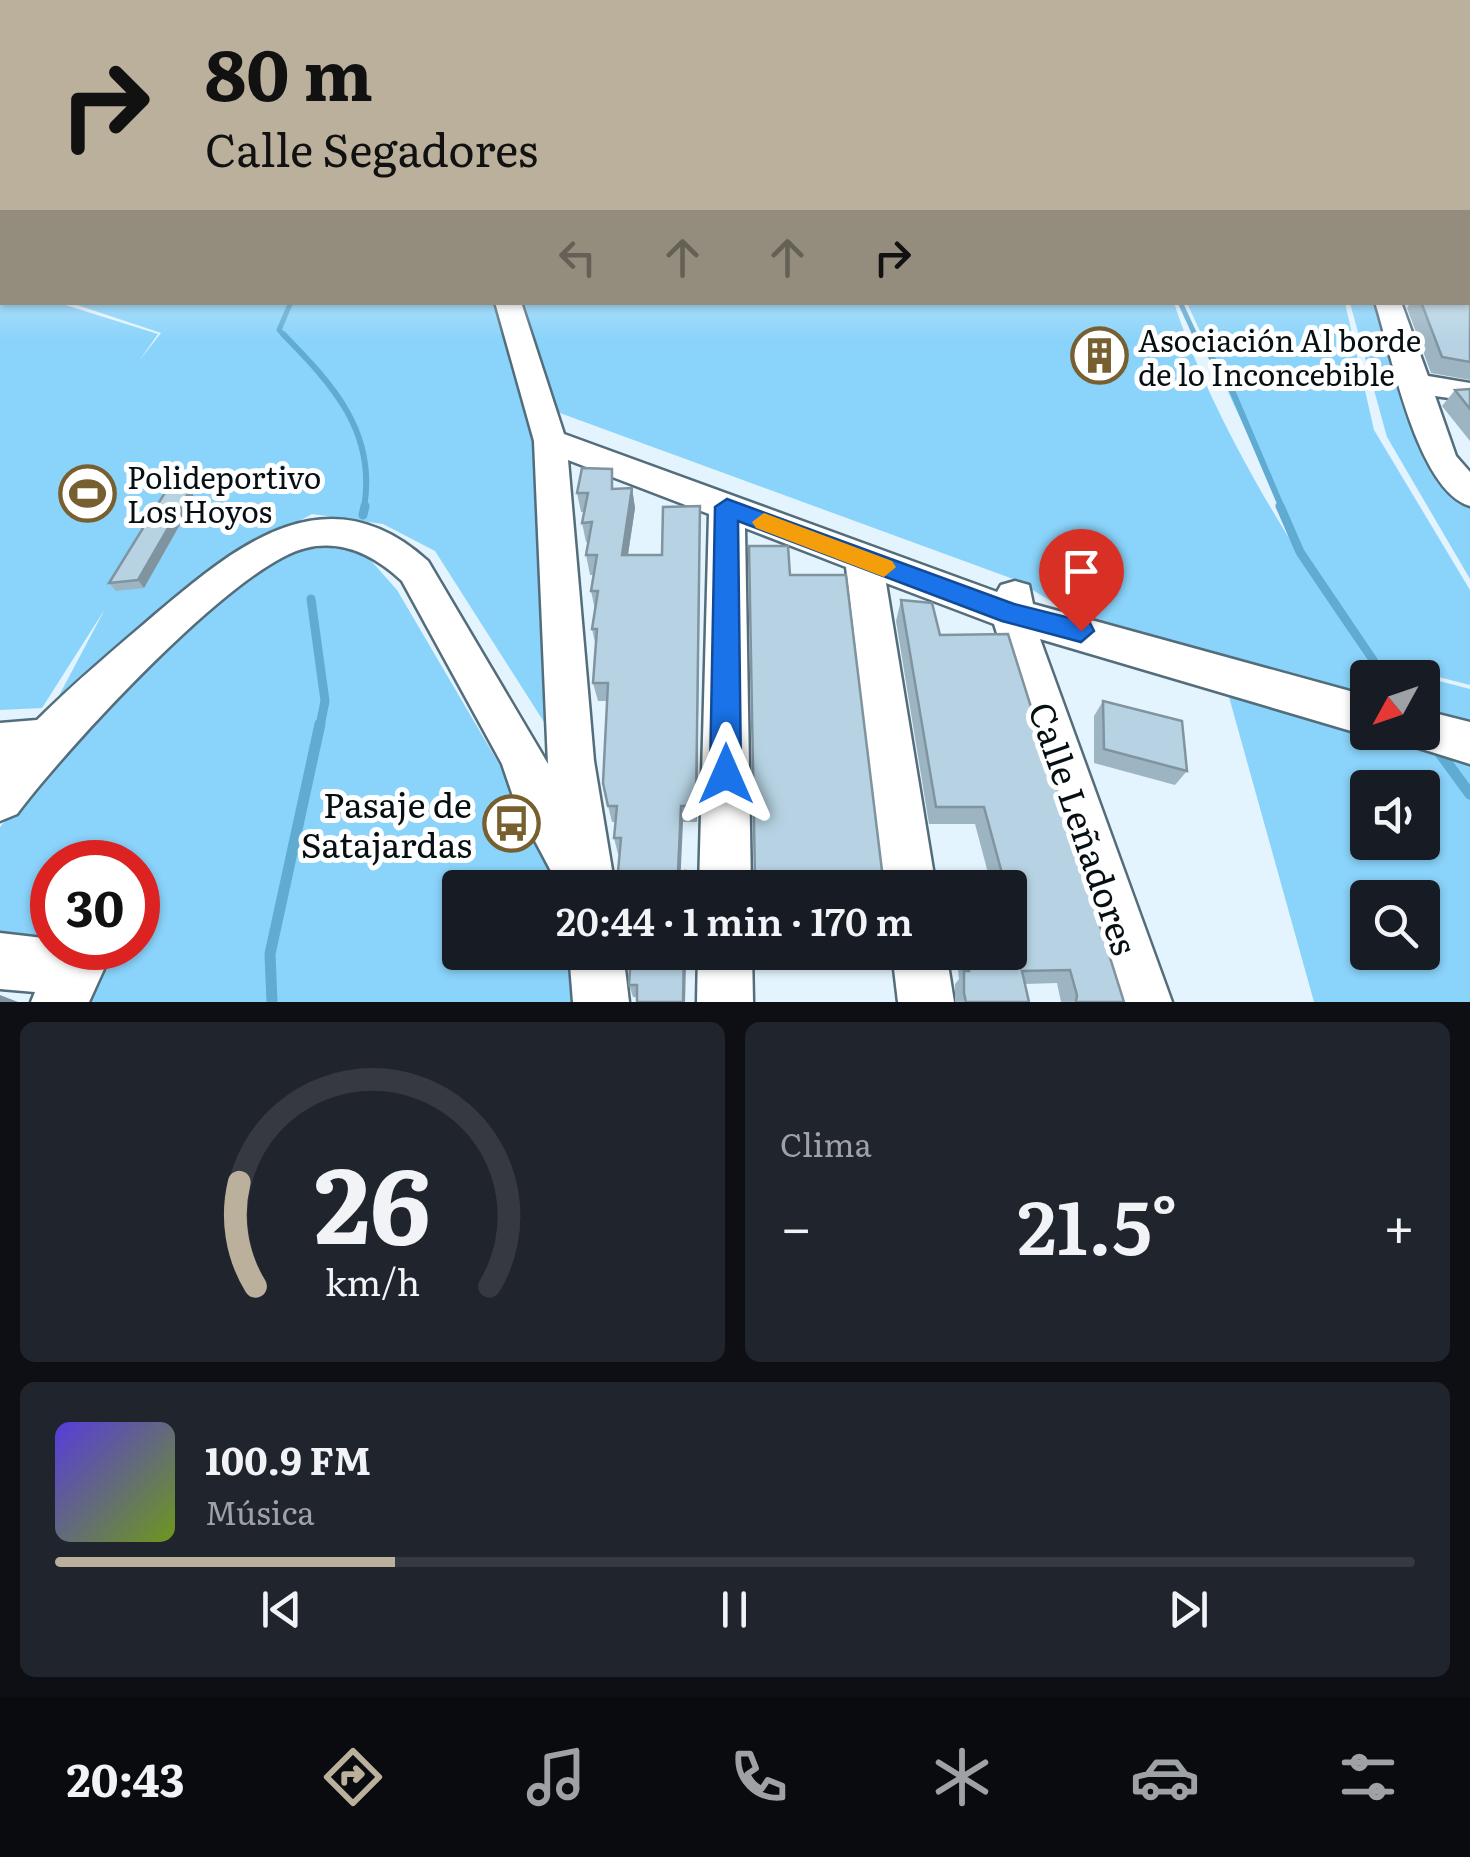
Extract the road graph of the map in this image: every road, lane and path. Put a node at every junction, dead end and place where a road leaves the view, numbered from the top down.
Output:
1 (509, 305) edge
2 (1389, 305) edge
3 (1419, 384) junction
4 (1470, 392) edge
5 (547, 430) junction
6 (1470, 494) edge
7 (727, 507) junction
8 (864, 560) junction
9 (1013, 605) junction
10 (1350, 711) edge
11 (1440, 735) edge
12 (21, 743) edge
13 (1470, 743) edge
14 (550, 775) junction
15 (0, 798) edge
16 (583, 870) edge
17 (725, 870) edge
18 (907, 870) edge
19 (0, 961) edge
20 (598, 970) edge
21 (725, 970) edge
22 (922, 970) edge
23 (68, 986) edge
24 (601, 1002) edge
25 (725, 1002) edge
26 (926, 1002) edge
27 (1144, 1002) edge

1 - 5 street
2 - 3 street
3 - 4 street
3 - 6 street
5 - 7 street
5 - 9 street
5 - 14 street
7 - 8 street
7 - 17 street
8 - 9 street
8 - 18 street
9 - 10 street
9 - 27 street, Calle Leñadores
11 - 13 street
12 - 14 street
12 - 15 street
14 - 16 street
19 - 23 street
20 - 24 street
21 - 25 street
22 - 26 street

